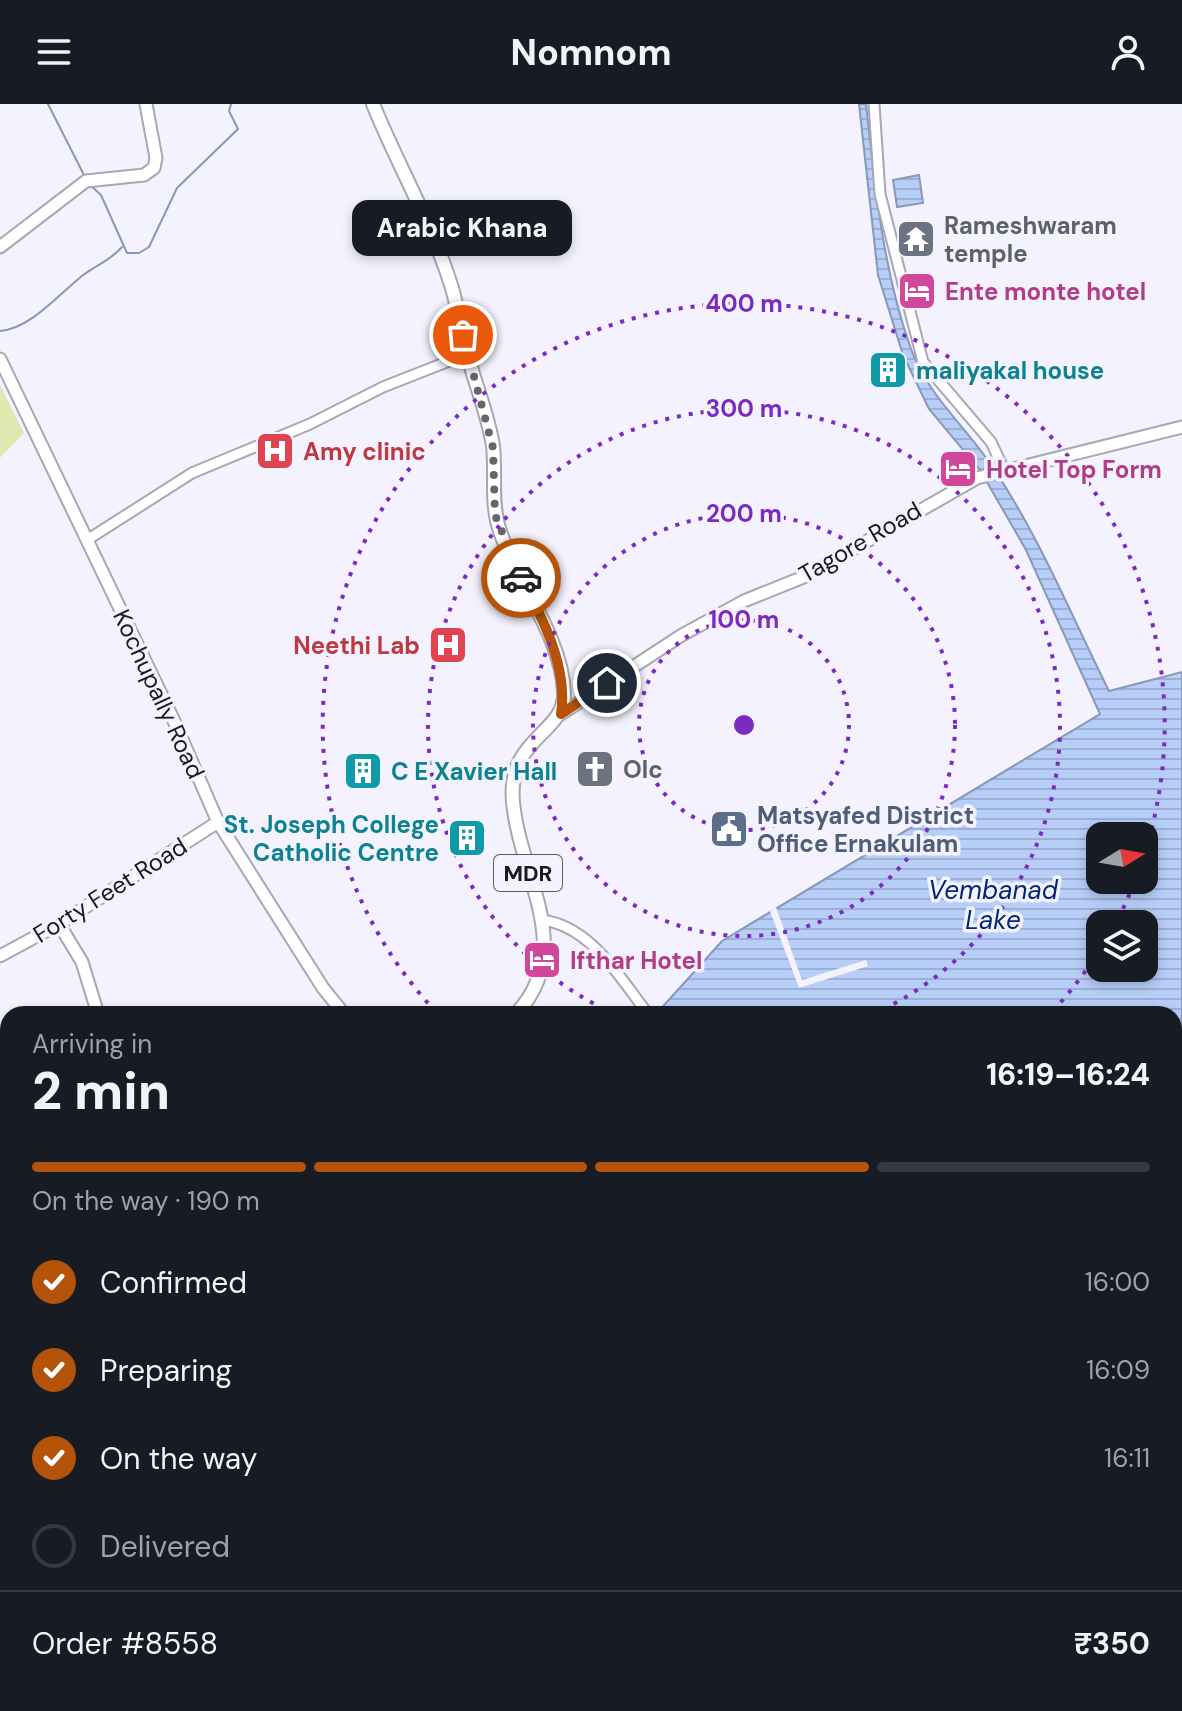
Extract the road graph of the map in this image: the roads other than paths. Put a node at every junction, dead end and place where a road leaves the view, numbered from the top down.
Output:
1 (146, 104) edge
2 (373, 104) edge
3 (874, 104) edge
4 (0, 247) edge
5 (467, 354) junction
6 (0, 359) edge
7 (1182, 427) edge
8 (1001, 473) junction
9 (87, 540) junction
10 (561, 714) junction
11 (218, 822) junction
12 (542, 920) junction
13 (59, 924) junction
14 (0, 956) edge
15 (96, 1006) edge
16 (338, 1006) edge
17 (522, 1006) edge
18 (642, 1006) edge

1 - 4 main road
2 - 5 main road
3 - 8 street
5 - 9 street
5 - 10 main road
6 - 9 main road, Kochupally Road
7 - 8 main road, MDR
8 - 10 main road, Tagore Road / MDR
9 - 11 main road, Kochupally Road
10 - 12 main road, MDR
11 - 13 main road, Forty Feet Road
11 - 16 main road, Kochupally Road
12 - 17 main road, MDR
12 - 18 street
13 - 14 main road, Forty Feet Road
13 - 15 main road

